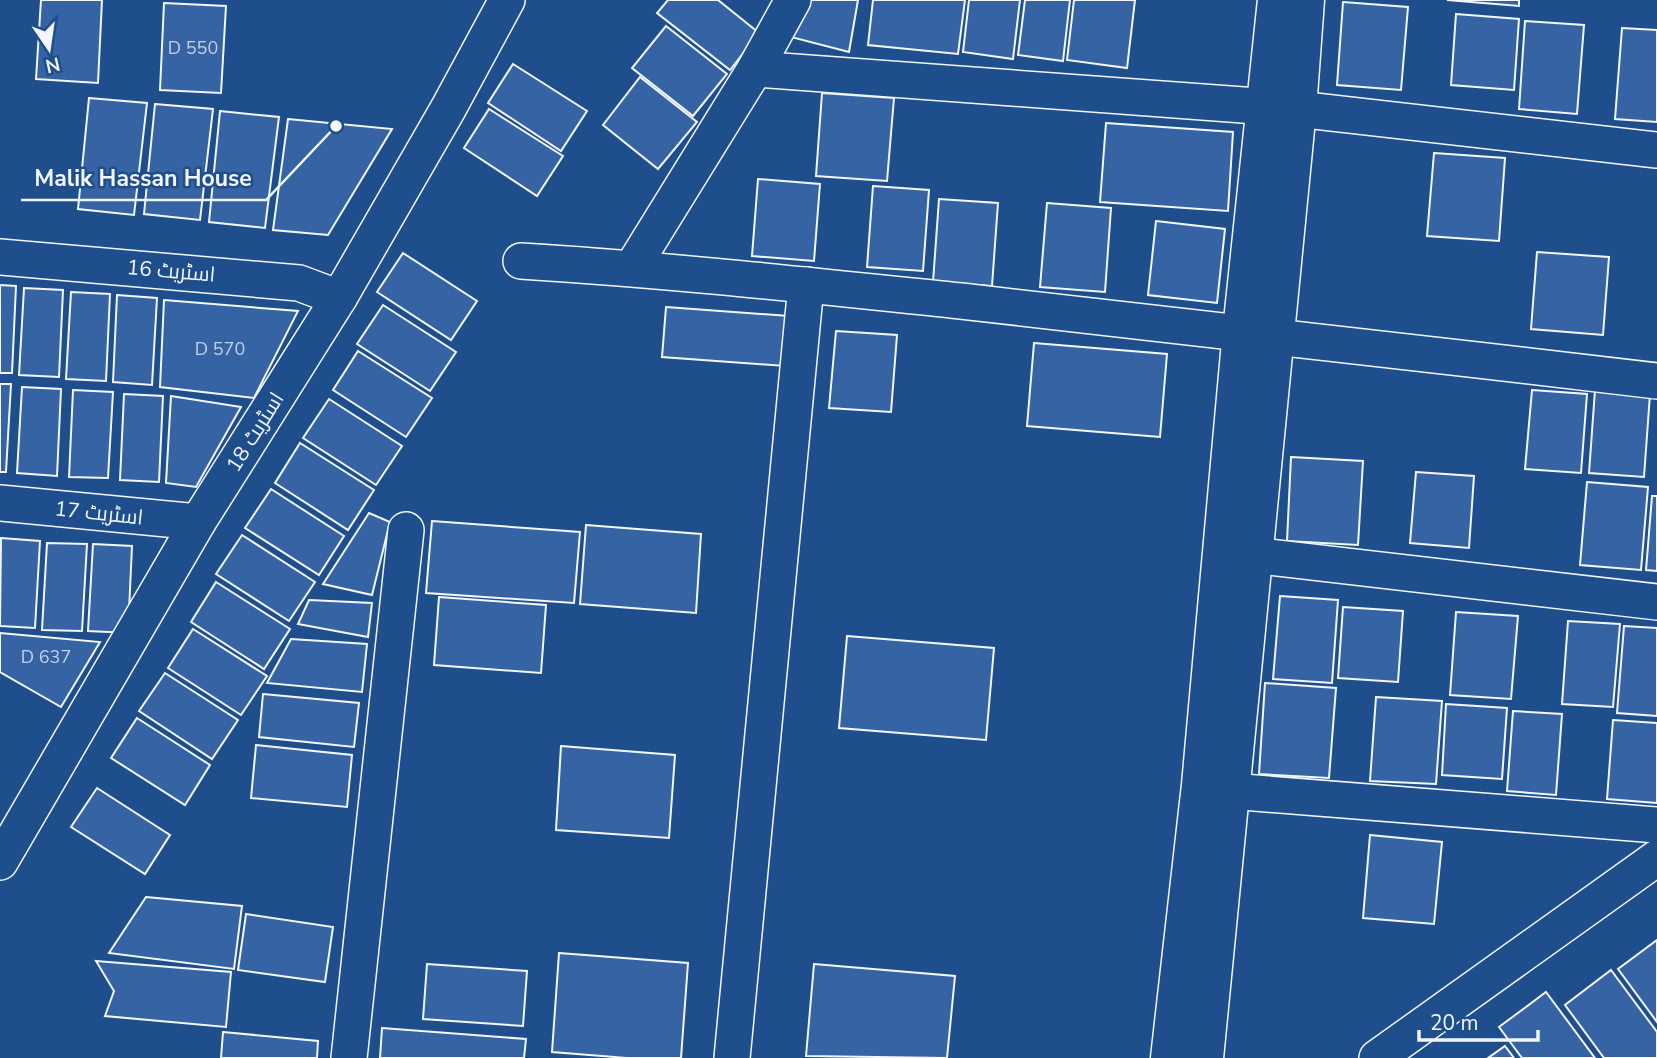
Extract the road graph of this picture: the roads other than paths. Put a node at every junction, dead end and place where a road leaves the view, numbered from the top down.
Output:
1 (507, 0) edge
2 (793, 0) edge
3 (1278, 0) edge
4 (1305, 0) edge
5 (755, 68) junction
6 (1282, 108) junction
7 (1657, 150) edge
8 (0, 257) edge
9 (521, 261) dead end
10 (632, 268) junction
11 (806, 285) junction
12 (339, 298) junction
13 (1258, 333) junction
14 (1657, 381) edge
15 (0, 503) edge
16 (198, 522) junction
17 (406, 530) dead end
18 (1238, 554) junction
19 (1657, 601) edge
20 (1216, 788) junction
21 (1657, 825) edge
22 (1657, 858) edge
23 (0, 862) edge
24 (349, 1058) edge
25 (732, 1058) edge
26 (1170, 1058) edge
27 (1204, 1058) edge
28 (1377, 1058) edge

1 - 12 street, اسٹریٹ 18
2 - 5 street
3 - 6 street
4 - 6 street
5 - 6 street
5 - 10 street
6 - 7 street
6 - 13 street
8 - 12 street, اسٹریٹ 16
9 - 10 street
10 - 11 street
11 - 13 street
11 - 25 street
12 - 16 street, اسٹریٹ 18
13 - 14 street
13 - 18 street
15 - 16 street, اسٹریٹ 17
16 - 23 street, اسٹریٹ 18
17 - 24 street
18 - 19 street
18 - 20 street
20 - 21 street
20 - 26 street
20 - 27 street
22 - 28 street

